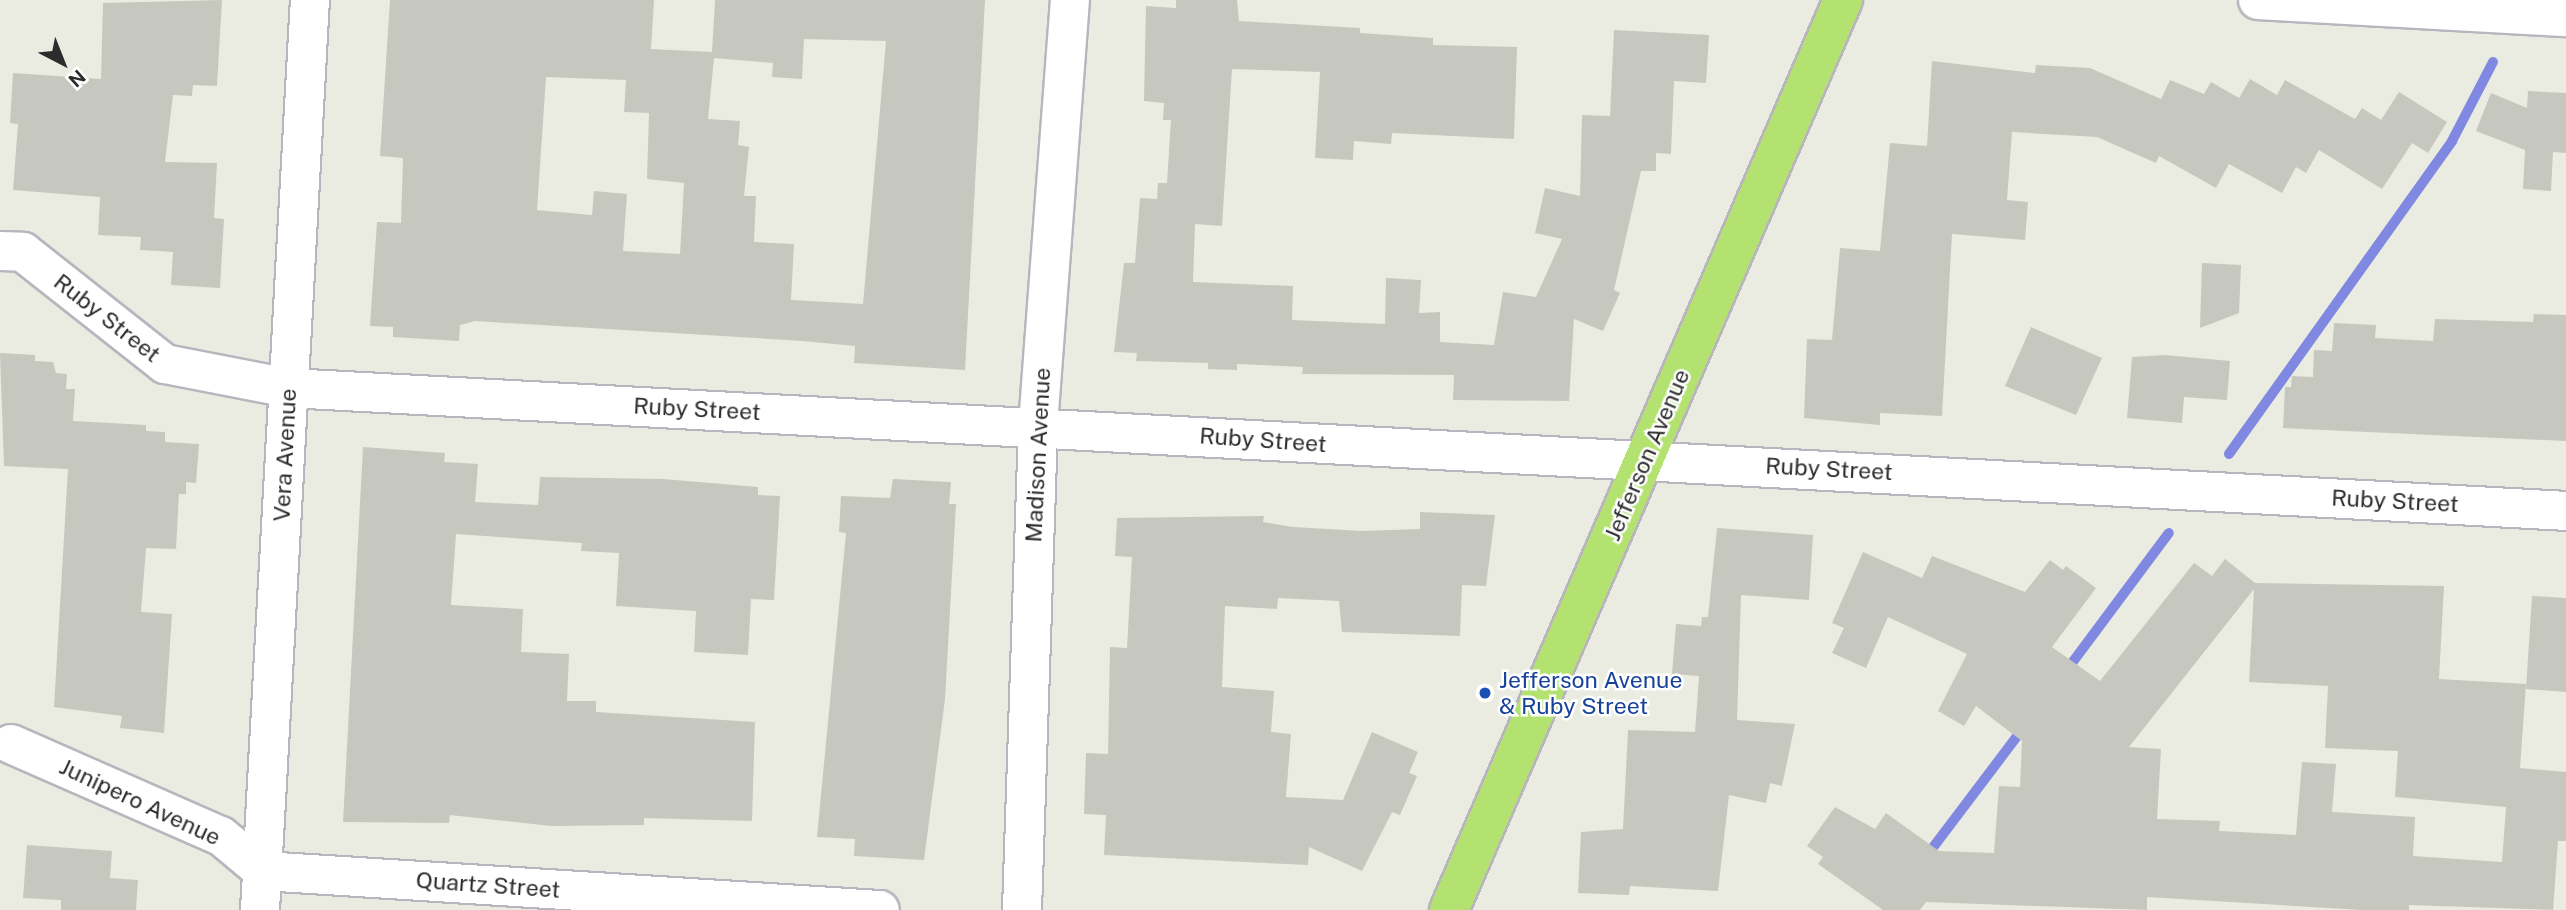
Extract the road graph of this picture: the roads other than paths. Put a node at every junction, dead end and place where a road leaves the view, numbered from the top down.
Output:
1 (310, 0) edge
2 (1070, 0) edge
3 (1843, 0) edge
4 (2258, 0) edge
5 (2566, 17) edge
6 (0, 251) edge
7 (289, 388) junction
8 (1038, 425) junction
9 (1646, 460) junction
10 (2566, 511) edge
11 (11, 744) dead end
12 (262, 871) junction
13 (260, 910) edge
14 (880, 910) edge
15 (1022, 910) edge
16 (1449, 910) edge

1 - 7 street, Vera Avenue
2 - 8 street, Madison Avenue
3 - 9 main road, Jefferson Avenue
4 - 5 street
6 - 7 street, Ruby Street
7 - 8 street, Ruby Street
7 - 12 street, Vera Avenue
8 - 9 street, Ruby Street
8 - 15 street, Madison Avenue
9 - 10 street, Ruby Street
9 - 16 main road, Jefferson Avenue
11 - 12 street, Junipero Avenue
12 - 13 street, Vera Avenue
12 - 14 street, Quartz Street

